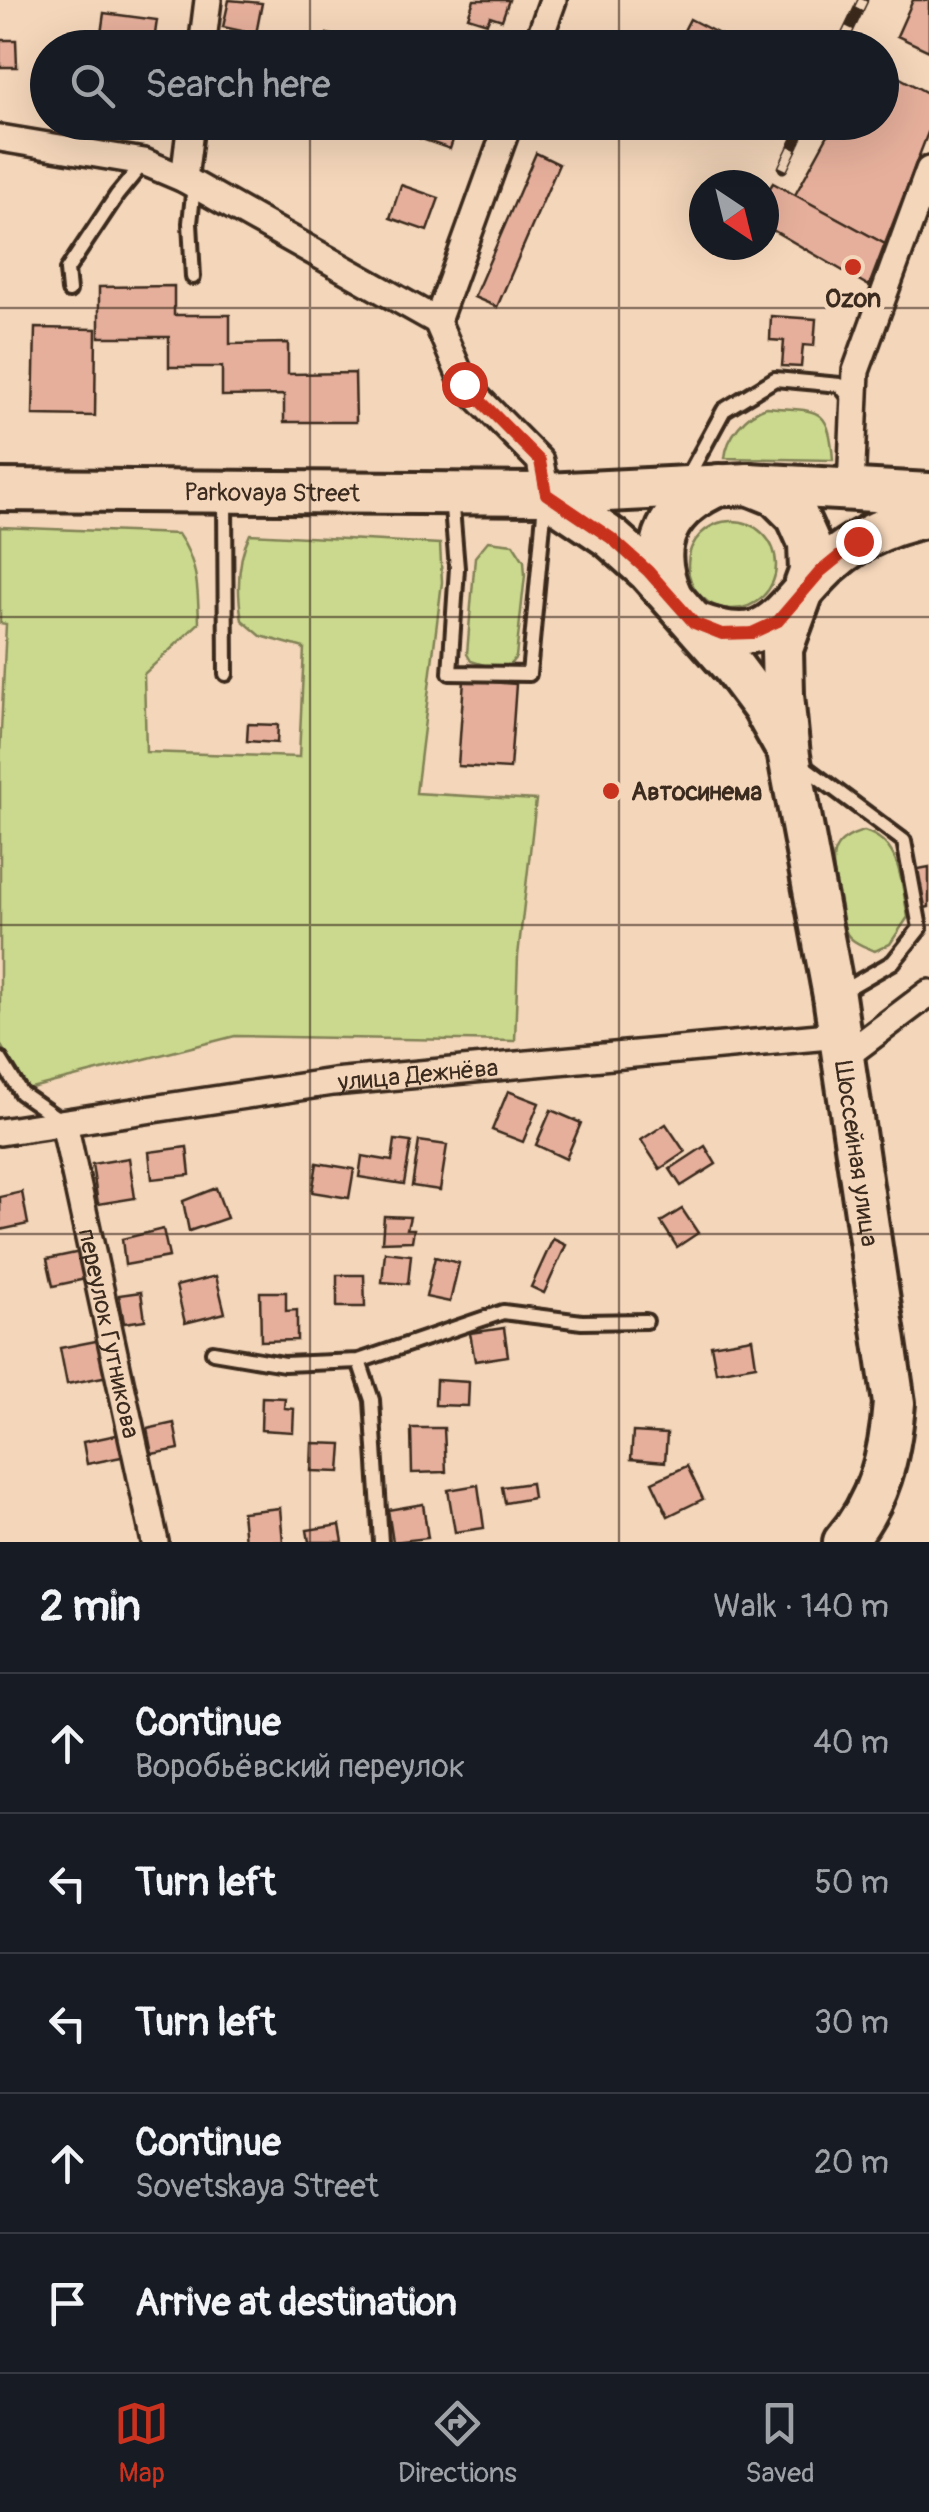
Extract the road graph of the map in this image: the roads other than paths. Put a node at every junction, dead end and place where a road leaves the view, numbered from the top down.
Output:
1 (208, 0) edge
2 (553, 0) edge
3 (204, 30) edge
4 (542, 30) edge
5 (0, 138) edge
6 (190, 140) edge
7 (502, 140) edge
8 (144, 162) junction
9 (929, 170) edge
10 (189, 182) junction
11 (193, 277) dead end
12 (69, 291) dead end
13 (437, 321) junction
14 (855, 404) junction
15 (717, 485) junction
16 (851, 489) junction
17 (0, 490) edge
18 (225, 493) junction
19 (450, 494) junction
20 (546, 494) junction
21 (929, 494) edge
22 (929, 516) edge
23 (799, 600) junction
24 (684, 613) junction
25 (226, 674) dead end
26 (789, 756) junction
27 (929, 994) edge
28 (834, 996) junction
29 (842, 1046) junction
30 (0, 1058) edge
31 (64, 1123) junction
32 (0, 1132) edge
33 (646, 1321) dead end
34 (213, 1352) dead end
35 (358, 1361) junction
36 (155, 1542) edge
37 (381, 1542) edge
38 (844, 1542) edge

1 - 3 street
2 - 4 street
5 - 8 street
6 - 10 street
7 - 13 street
8 - 10 street
8 - 12 lane
9 - 14 street
10 - 11 lane
10 - 13 street
13 - 20 street
14 - 15 lane
14 - 16 street
15 - 16 main road, Parkovaya Street
15 - 20 main road, Parkovaya Street
15 - 23 main road
15 - 24 main road
16 - 21 main road, Parkovaya Street
17 - 18 main road, Parkovaya Street
18 - 19 main road, Parkovaya Street
18 - 25 lane
19 - 20 main road, Parkovaya Street
19 - 20 lane
20 - 24 main road
22 - 23 main road
23 - 24 main road
23 - 26 main road
24 - 26 main road
26 - 28 main road, Шоссейная улица
26 - 28 lane
27 - 29 street
28 - 29 main road, Шоссейная улица
29 - 31 street, улица Дежнёва
29 - 38 main road, Шоссейная улица
30 - 31 lane
31 - 32 street, улица Дежнёва
31 - 36 street, переулок Гутникова
33 - 35 lane
34 - 35 lane
35 - 37 lane

